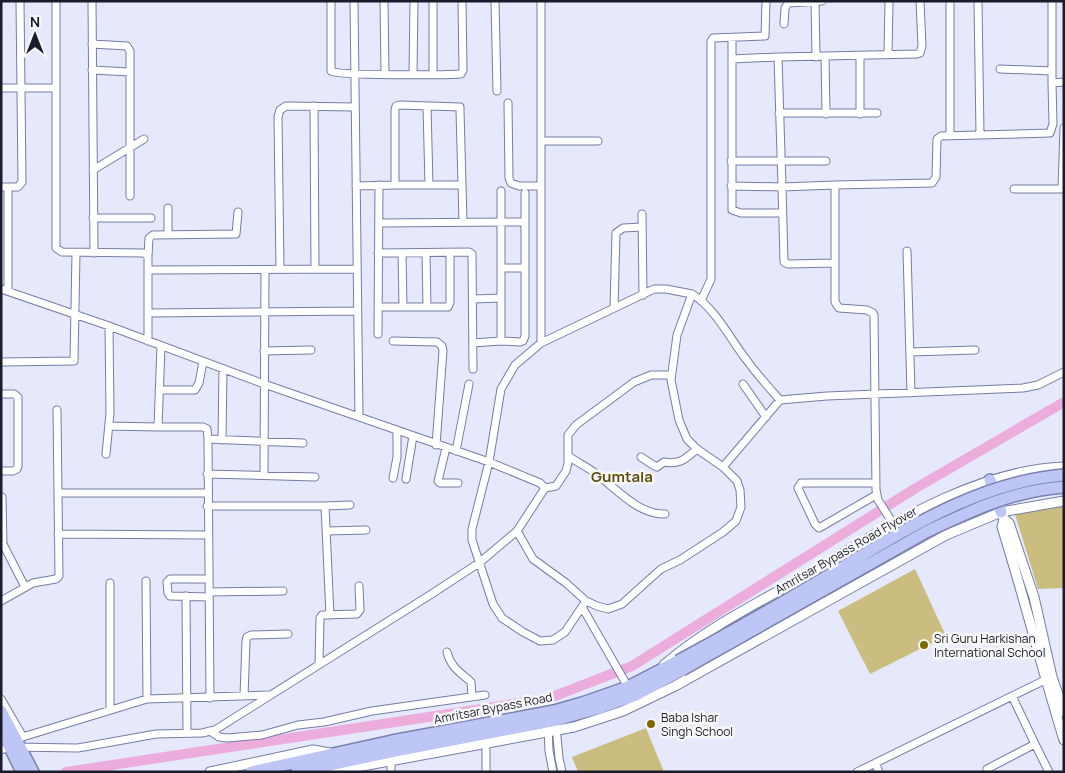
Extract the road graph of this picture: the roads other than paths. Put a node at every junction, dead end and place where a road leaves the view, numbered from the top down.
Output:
1 (20, 1) edge
2 (56, 1) edge
3 (92, 1) edge
4 (331, 1) edge
5 (354, 1) edge
6 (384, 1) edge
7 (414, 1) edge
8 (433, 1) edge
9 (462, 1) edge
10 (495, 1) edge
11 (542, 1) edge
12 (766, 1) edge
13 (814, 1) edge
14 (822, 1) edge
15 (888, 1) edge
16 (920, 1) edge
17 (950, 1) edge
18 (978, 1) edge
19 (1052, 1) edge
20 (784, 24) dead end
21 (732, 41) dead end
22 (92, 44) junction
23 (888, 55) junction
24 (816, 56) junction
25 (825, 56) junction
26 (860, 56) junction
27 (778, 57) junction
28 (732, 59) junction
29 (1000, 69) dead end
30 (92, 70) junction
31 (1052, 71) junction
32 (130, 72) junction
33 (355, 74) junction
34 (385, 74) junction
35 (413, 74) junction
36 (433, 74) junction
37 (1064, 82) edge
38 (1052, 83) junction
39 (21, 87) junction
40 (1, 88) edge
41 (56, 88) junction
42 (497, 90) dead end
43 (508, 103) dead end
44 (314, 106) junction
45 (427, 106) junction
46 (355, 107) junction
47 (779, 113) junction
48 (878, 113) dead end
49 (826, 114) junction
50 (860, 114) junction
51 (1064, 128) edge
52 (950, 135) junction
53 (980, 135) junction
54 (144, 138) dead end
55 (542, 141) junction
56 (598, 141) dead end
57 (130, 148) junction
58 (731, 160) junction
59 (826, 160) dead end
60 (780, 161) junction
61 (93, 170) junction
62 (395, 185) junction
63 (429, 185) junction
64 (462, 185) junction
65 (356, 186) junction
66 (379, 186) junction
67 (541, 186) junction
68 (731, 186) junction
69 (835, 186) junction
70 (5, 187) edge
71 (782, 187) junction
72 (1014, 189) dead end
73 (1063, 189) edge
74 (501, 191) dead end
75 (525, 193) dead end
76 (130, 196) dead end
77 (168, 208) dead end
78 (5, 209) edge
79 (238, 212) dead end
80 (782, 213) junction
81 (642, 214) dead end
82 (93, 218) junction
83 (151, 218) dead end
84 (379, 222) junction
85 (463, 222) junction
86 (500, 222) junction
87 (525, 222) junction
88 (642, 227) junction
89 (168, 235) junction
90 (907, 251) dead end
91 (450, 252) junction
92 (76, 253) junction
93 (94, 253) junction
94 (378, 253) junction
95 (402, 253) junction
96 (426, 253) junction
97 (148, 256) junction
98 (834, 264) junction
99 (501, 268) junction
100 (525, 268) junction
101 (280, 269) junction
102 (315, 269) junction
103 (357, 269) junction
104 (149, 270) junction
105 (265, 270) junction
106 (4, 290) edge
107 (692, 294) junction
108 (643, 295) junction
109 (501, 298) junction
110 (473, 299) junction
111 (701, 300) junction
112 (378, 307) junction
113 (403, 307) junction
114 (427, 307) junction
115 (614, 308) junction
116 (357, 311) junction
117 (264, 312) junction
118 (148, 313) junction
119 (76, 314) junction
120 (109, 326) junction
121 (378, 334) dead end
122 (148, 341) junction
123 (393, 341) dead end
124 (500, 341) junction
125 (473, 343) junction
126 (541, 344) junction
127 (161, 346) junction
128 (311, 350) dead end
129 (975, 350) dead end
130 (264, 351) junction
131 (910, 352) junction
132 (1, 362) edge
133 (203, 362) junction
134 (223, 369) junction
135 (473, 369) dead end
136 (1064, 372) edge
137 (671, 376) junction
138 (264, 384) junction
139 (469, 384) dead end
140 (743, 384) dead end
141 (159, 390) junction
142 (911, 393) junction
143 (1, 394) edge
144 (876, 395) junction
145 (780, 400) junction
146 (57, 410) dead end
147 (766, 417) junction
148 (359, 418) junction
149 (109, 426) junction
150 (158, 427) junction
151 (397, 431) junction
152 (413, 436) junction
153 (208, 439) junction
154 (222, 440) junction
155 (265, 442) junction
156 (303, 443) dead end
157 (436, 445) junction
158 (446, 448) junction
159 (697, 449) junction
160 (456, 451) junction
161 (106, 454) dead end
162 (568, 456) junction
163 (641, 457) dead end
164 (489, 462) junction
165 (723, 467) junction
166 (1064, 467) edge
167 (1, 471) edge
168 (207, 474) junction
169 (264, 475) junction
170 (315, 476) dead end
171 (1064, 476) edge
172 (394, 478) dead end
173 (406, 479) dead end
174 (990, 480) junction
175 (458, 483) dead end
176 (876, 483) junction
177 (1064, 487) edge
178 (545, 488) junction
179 (58, 493) junction
180 (207, 493) junction
181 (2, 497) edge
182 (877, 497) junction
183 (1064, 501) edge
184 (350, 505) dead end
185 (207, 506) junction
186 (325, 506) junction
187 (665, 514) dead end
188 (1002, 515) junction
189 (1, 521) edge
190 (894, 525) junction
191 (366, 530) dead end
192 (327, 531) junction
193 (517, 531) junction
194 (58, 534) junction
195 (207, 535) junction
196 (479, 563) junction
197 (209, 579) junction
198 (146, 582) dead end
199 (110, 583) dead end
200 (359, 586) dead end
201 (25, 587) junction
202 (283, 591) dead end
203 (209, 594) junction
204 (186, 596) junction
205 (1, 601) edge
206 (584, 604) junction
207 (330, 615) junction
208 (288, 634) dead end
209 (447, 652) dead end
210 (319, 664) junction
211 (680, 666) junction
212 (1048, 679) junction
213 (654, 680) junction
214 (626, 682) junction
215 (270, 695) junction
216 (244, 696) junction
217 (486, 696) dead end
218 (1012, 696) junction
219 (472, 697) junction
220 (187, 698) junction
221 (210, 698) junction
222 (147, 699) junction
223 (1, 700) edge
224 (110, 709) junction
225 (1, 711) edge
226 (1064, 712) edge
227 (552, 721) junction
228 (1, 729) edge
229 (210, 731) junction
230 (187, 733) junction
231 (1064, 740) edge
232 (11, 744) edge
233 (486, 744) junction
234 (1035, 744) junction
235 (334, 754) junction
236 (391, 760) junction
237 (875, 763) junction
238 (22, 765) edge
239 (343, 766) junction
240 (297, 767) edge
241 (326, 769) edge
242 (359, 769) edge
243 (985, 771) edge
244 (33, 772) edge
245 (210, 772) edge
246 (251, 772) edge
247 (391, 772) edge
248 (486, 772) edge
249 (554, 772) edge
250 (562, 772) edge
251 (857, 772) edge
252 (880, 772) edge
253 (1049, 772) edge

1 - 39 street
2 - 41 street
3 - 22 street
4 - 33 street
5 - 33 street
6 - 34 street
7 - 35 street
8 - 36 street
9 - 36 street
10 - 42 street
11 - 55 street
12 - 111 street
13 - 14 street
13 - 20 street
13 - 24 street
15 - 23 street
16 - 23 street
17 - 52 street
18 - 53 street
19 - 31 street
21 - 28 street
22 - 30 street
22 - 32 street
23 - 26 street
24 - 25 street
24 - 27 street
25 - 26 street
25 - 49 street
26 - 50 street
27 - 28 street
27 - 47 street
28 - 58 street
29 - 31 street
30 - 32 street
30 - 61 street
31 - 38 street
32 - 57 street
33 - 34 street
33 - 46 street
34 - 35 street
35 - 36 street
37 - 38 street
38 - 53 street
39 - 40 street
39 - 41 street
39 - 70 street
41 - 92 street
43 - 67 street
44 - 46 street
44 - 101 street
44 - 102 street
45 - 62 street
45 - 63 street
45 - 64 street
46 - 65 street
47 - 49 street
47 - 60 street
48 - 50 street
49 - 50 street
51 - 73 street
52 - 53 street
52 - 69 street
54 - 57 street
55 - 56 street
55 - 67 street
57 - 61 street
57 - 76 street
58 - 60 street
58 - 68 street
59 - 60 street
60 - 71 street
61 - 82 street
62 - 63 street
62 - 66 street
63 - 64 street
64 - 85 street
65 - 66 street
65 - 103 street
66 - 84 street
67 - 126 street
68 - 71 street
68 - 80 street
69 - 71 street
69 - 98 street
70 - 78 street
71 - 80 street
72 - 73 street
74 - 86 street
75 - 87 street
77 - 89 street
78 - 106 street
79 - 89 street
80 - 98 street
81 - 88 street
82 - 83 street
82 - 93 street
84 - 85 street
84 - 94 street
85 - 86 street
86 - 87 street
86 - 99 street
87 - 100 street
88 - 108 street
88 - 115 street
89 - 97 street
90 - 131 street
91 - 96 street
91 - 110 street
91 - 114 street
92 - 93 street
92 - 119 street
93 - 97 street
94 - 95 street
94 - 112 street
95 - 96 street
95 - 113 street
96 - 114 street
97 - 104 street
98 - 144 street
99 - 100 street
99 - 109 street
100 - 124 street
101 - 102 street
101 - 105 street
102 - 103 street
103 - 116 street
104 - 105 street
104 - 118 street
105 - 117 street
106 - 119 street
107 - 108 street
107 - 111 street
107 - 137 street
108 - 115 street
109 - 110 street
109 - 124 street
110 - 125 street
111 - 145 street
112 - 113 street
112 - 121 street
113 - 114 street
115 - 126 street
116 - 117 street
116 - 148 street
117 - 118 street
117 - 130 street
118 - 122 street
119 - 120 street
119 - 132 street
120 - 122 street
120 - 149 street
122 - 127 street
123 - 157 street
124 - 125 street
125 - 135 street
126 - 164 street
127 - 133 street
127 - 141 street
128 - 130 street
129 - 131 street
130 - 138 street
131 - 142 street
133 - 134 street
133 - 141 street
134 - 138 street
134 - 154 street
136 - 142 street
137 - 159 street
137 - 162 street
138 - 148 street
138 - 155 street
139 - 160 street
140 - 147 street
141 - 150 street
142 - 144 street
143 - 167 street
144 - 145 street
144 - 176 street
145 - 147 street
146 - 179 street
147 - 165 street
148 - 151 street
149 - 150 street
149 - 161 street
150 - 153 street
151 - 152 street
151 - 172 street
152 - 157 street
152 - 173 street
153 - 154 street
153 - 168 street
154 - 155 street
155 - 156 street
155 - 169 street
157 - 158 street
158 - 160 street
158 - 175 street
159 - 163 street
159 - 165 street
160 - 164 street
162 - 178 street
162 - 187 street
164 - 178 street
164 - 196 street
165 - 206 street
166 - 174 street
168 - 169 street
168 - 180 street
169 - 170 street
171 - 211 highway, Amritsar Bypass Road Flyover, bridge
174 - 188 highway
174 - 190 street
176 - 182 street
176 - 182 street
177 - 211 highway, Amritsar Bypass Road Flyover, bridge
178 - 193 street
179 - 180 street
179 - 194 street
180 - 185 street
181 - 189 street
182 - 190 street
183 - 188 street
184 - 186 street
185 - 186 street
185 - 195 street
186 - 192 street
188 - 212 street
188 - 227 street
189 - 201 street
190 - 213 street
191 - 192 street
192 - 207 street
193 - 196 street
193 - 206 street
194 - 195 street
194 - 201 street
195 - 197 street
196 - 206 street
196 - 210 street
197 - 203 street
197 - 204 street
198 - 222 street
199 - 224 street
200 - 207 street
201 - 205 street
202 - 203 street
203 - 204 street
203 - 221 street
204 - 220 street
206 - 214 street
207 - 210 street
208 - 216 street
209 - 219 street
210 - 215 street
211 - 213 highway, Amritsar Bypass Road Flyover
212 - 218 street
212 - 226 street
212 - 231 street
213 - 214 highway, Amritsar Bypass Road
213 - 227 highway, Amritsar Bypass Road
214 - 227 highway, Amritsar Bypass Road
215 - 216 street
215 - 229 street
216 - 221 street
217 - 219 street
218 - 234 street
218 - 237 street
219 - 229 street
220 - 221 street
220 - 222 street
220 - 230 street
222 - 224 street
223 - 232 street
224 - 232 street
225 - 232 highway
227 - 233 street
227 - 235 highway, Amritsar Bypass Road
227 - 239 highway, Amritsar Bypass Road
227 - 249 street
227 - 250 street
228 - 232 highway
229 - 230 street
230 - 232 street
232 - 238 highway
233 - 236 street
233 - 248 street
234 - 243 street
234 - 253 street
235 - 240 highway, Amritsar Bypass Road
235 - 245 street
236 - 242 street
236 - 247 street
237 - 251 street
237 - 252 street
238 - 244 highway
239 - 241 highway, Amritsar Bypass Road
239 - 242 street
240 - 241 highway, Amritsar Bypass Road
240 - 246 highway

